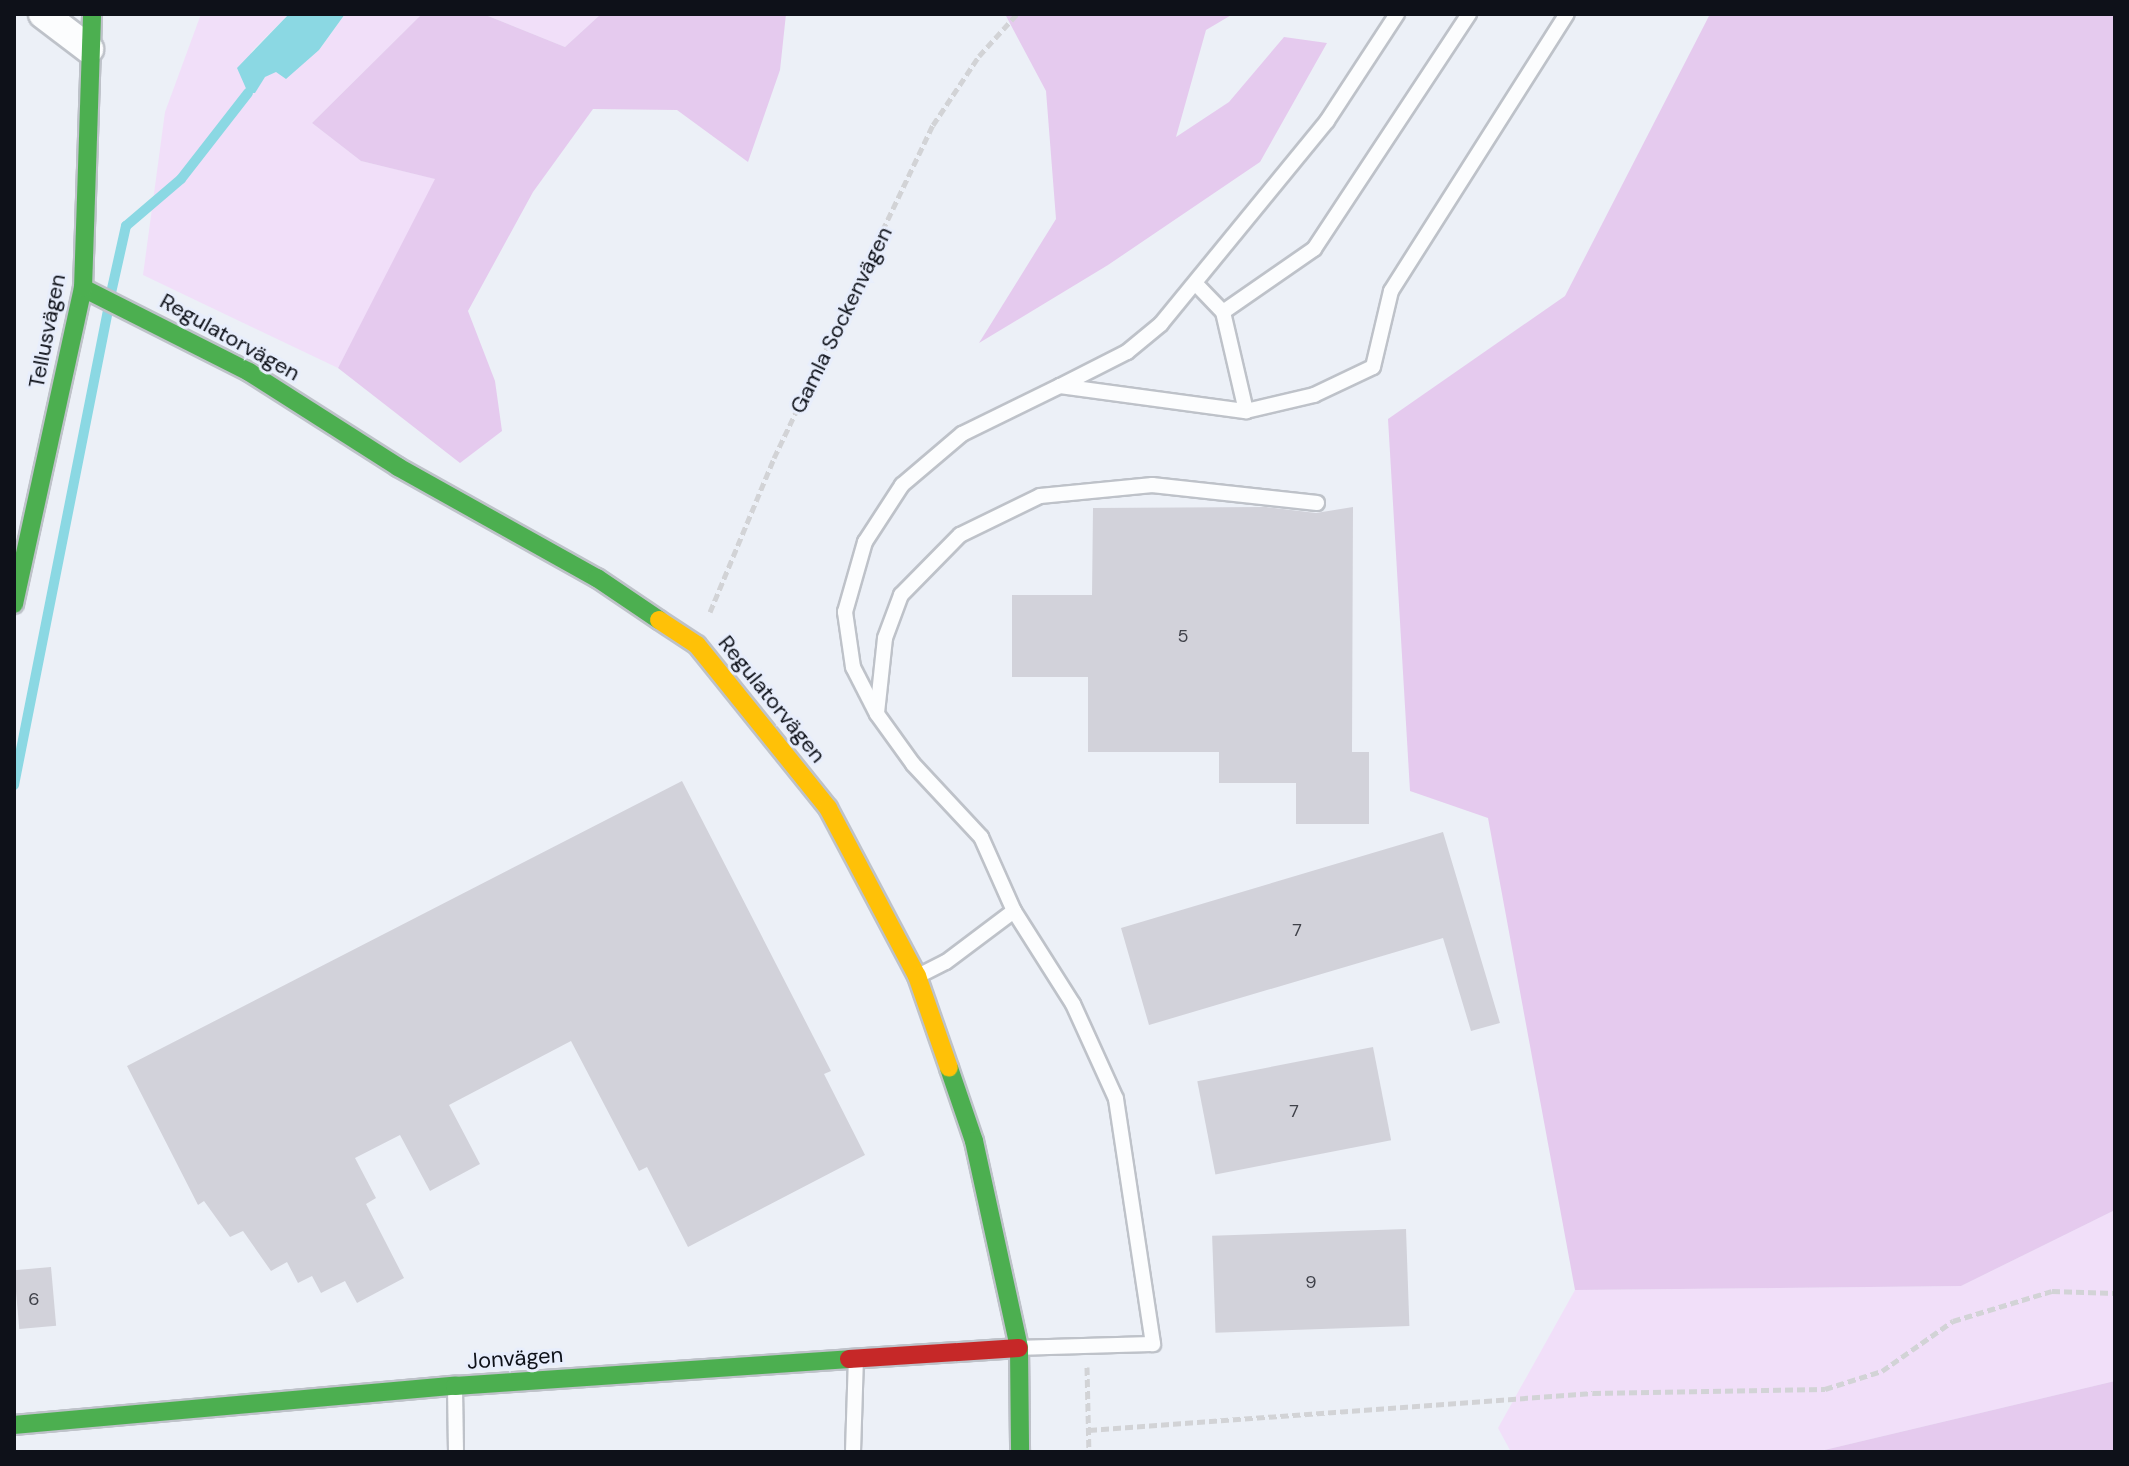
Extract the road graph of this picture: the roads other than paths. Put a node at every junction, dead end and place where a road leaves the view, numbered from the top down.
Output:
1 (43, 14) edge
2 (92, 14) edge
3 (1397, 14) edge
4 (1469, 14) edge
5 (1567, 14) edge
6 (89, 49) junction
7 (1196, 284) junction
8 (89, 291) junction
9 (1223, 312) junction
10 (1060, 386) junction
11 (1246, 411) junction
12 (1317, 503) dead end
13 (14, 604) edge
14 (877, 714) junction
15 (1014, 911) junction
16 (917, 976) junction
17 (1019, 1348) junction
18 (856, 1359) junction
19 (455, 1386) junction
20 (14, 1425) edge
21 (456, 1452) edge
22 (853, 1452) edge
23 (1020, 1452) edge

1 - 6 street
2 - 6 street, Tellusvägen
3 - 7 lane
4 - 9 lane
5 - 11 lane
6 - 8 street, Tellusvägen
7 - 9 lane
7 - 10 lane
8 - 13 street, Tellusvägen
8 - 16 street, Regulatorvägen
9 - 11 lane
10 - 11 lane
10 - 14 lane
12 - 14 lane
14 - 15 lane
15 - 16 lane
15 - 17 lane
16 - 17 street, Regulatorvägen
17 - 18 street, Jonvägen
17 - 23 street, Regulatorvägen
18 - 19 street, Jonvägen
18 - 22 lane
19 - 20 street, Jonvägen
19 - 21 lane

